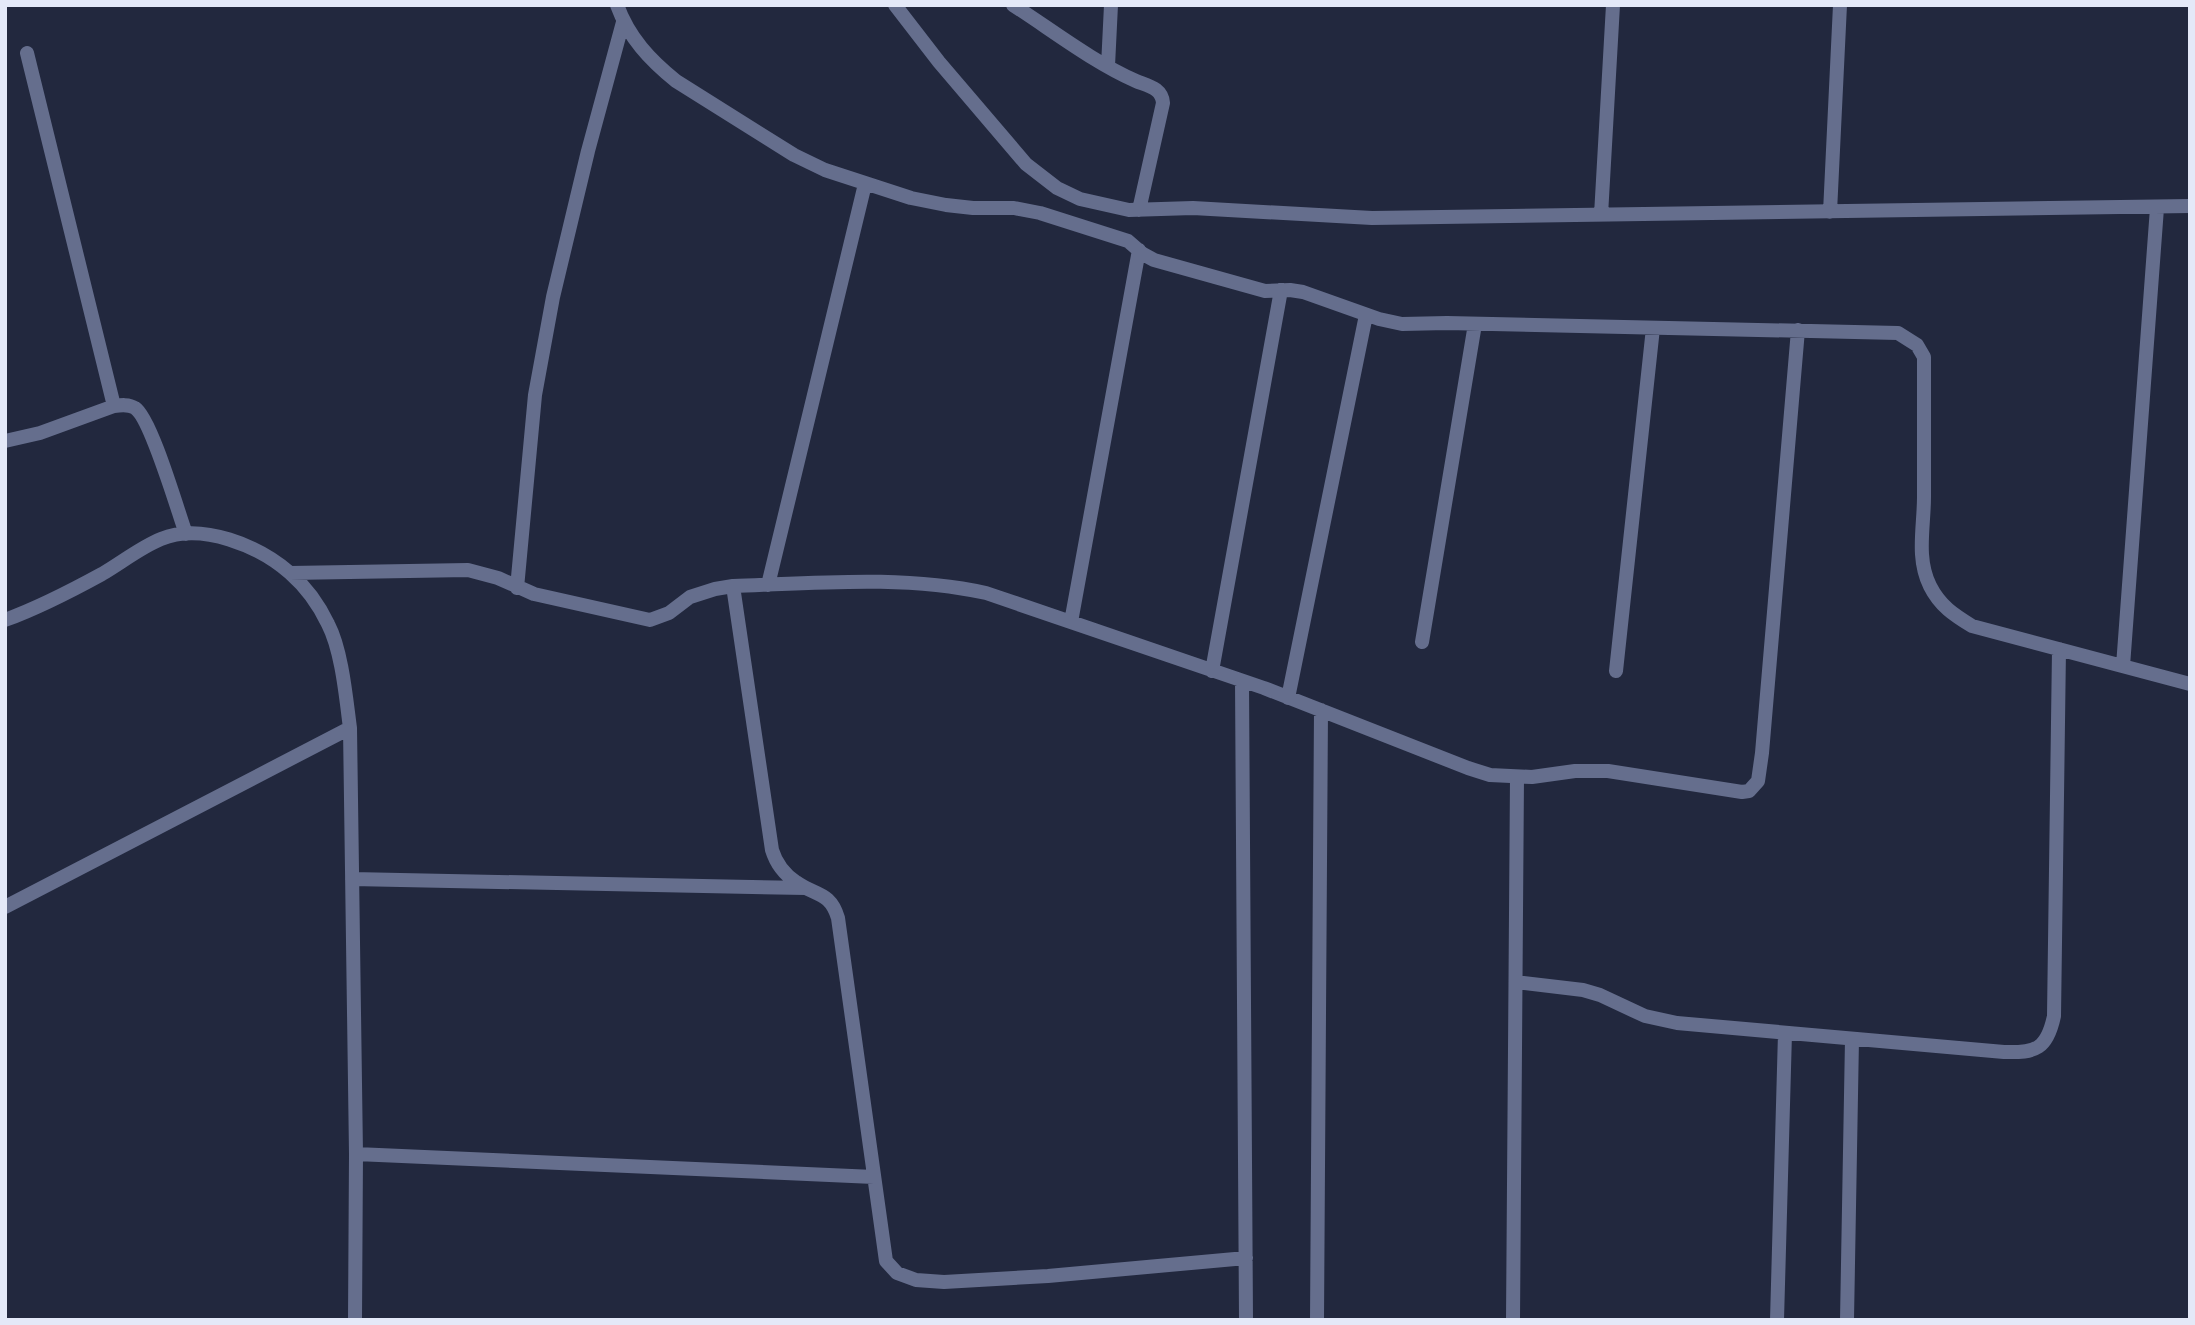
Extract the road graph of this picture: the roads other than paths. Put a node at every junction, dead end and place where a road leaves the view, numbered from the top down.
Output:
1 (617, 5) edge
2 (895, 5) edge
3 (1013, 5) edge
4 (1111, 5) edge
5 (1613, 5) edge
6 (1840, 5) edge
7 (623, 22) junction
8 (27, 53) dead end
9 (1108, 66) junction
10 (865, 184) junction
11 (1080, 199) junction
12 (2190, 206) edge
13 (2157, 208) junction
14 (1139, 210) junction
15 (1830, 212) junction
16 (1601, 215) junction
17 (1072, 223) junction
18 (1139, 250) junction
19 (1281, 290) junction
20 (1366, 315) junction
21 (1475, 324) junction
22 (1653, 328) junction
23 (1798, 330) junction
24 (114, 405) junction
25 (5, 441) edge
26 (186, 534) junction
27 (290, 573) junction
28 (768, 585) junction
29 (733, 586) junction
30 (517, 588) junction
31 (5, 620) edge
32 (1071, 622) junction
33 (1422, 642) dead end
34 (2059, 649) junction
35 (2123, 666) junction
36 (1212, 671) junction
37 (1616, 671) dead end
38 (1242, 681) junction
39 (2190, 684) edge
40 (1288, 698) junction
41 (1321, 710) junction
42 (350, 728) junction
43 (1517, 777) junction
44 (352, 879) junction
45 (806, 888) junction
46 (5, 906) edge
47 (1516, 982) junction
48 (1785, 1033) junction
49 (1852, 1039) junction
50 (356, 1154) junction
51 (874, 1177) junction
52 (1246, 1258) junction
53 (355, 1320) edge
54 (1246, 1320) edge
55 (1317, 1320) edge
56 (1513, 1320) edge
57 (1777, 1320) edge
58 (1847, 1320) edge

1 - 7 street
2 - 11 street
3 - 9 street
4 - 9 street
5 - 16 street
6 - 15 street
7 - 10 street
7 - 30 street
8 - 24 street
9 - 14 street
10 - 17 street
10 - 28 street
11 - 14 street
11 - 17 street
12 - 13 street
13 - 15 street
13 - 35 street
14 - 16 street
15 - 16 street
17 - 18 street
18 - 19 street
18 - 32 street
19 - 20 street
19 - 36 street
20 - 21 street
20 - 40 street
21 - 22 street
21 - 33 street
22 - 23 street
22 - 37 street
23 - 34 street
23 - 43 street
24 - 25 street
24 - 26 street
26 - 27 street
26 - 31 street
27 - 30 street
27 - 42 street
28 - 29 street
28 - 32 street
29 - 30 street
29 - 45 street
32 - 36 street
34 - 35 street
34 - 49 street
35 - 39 street
36 - 38 street
38 - 40 street
38 - 52 street
40 - 41 street
41 - 43 street
41 - 55 street
42 - 44 street
42 - 46 street
43 - 47 street
44 - 45 street
44 - 50 street
45 - 51 street
47 - 48 street
47 - 56 street
48 - 49 street
48 - 57 street
49 - 58 street
50 - 51 street
50 - 53 street
51 - 52 street
52 - 54 street

